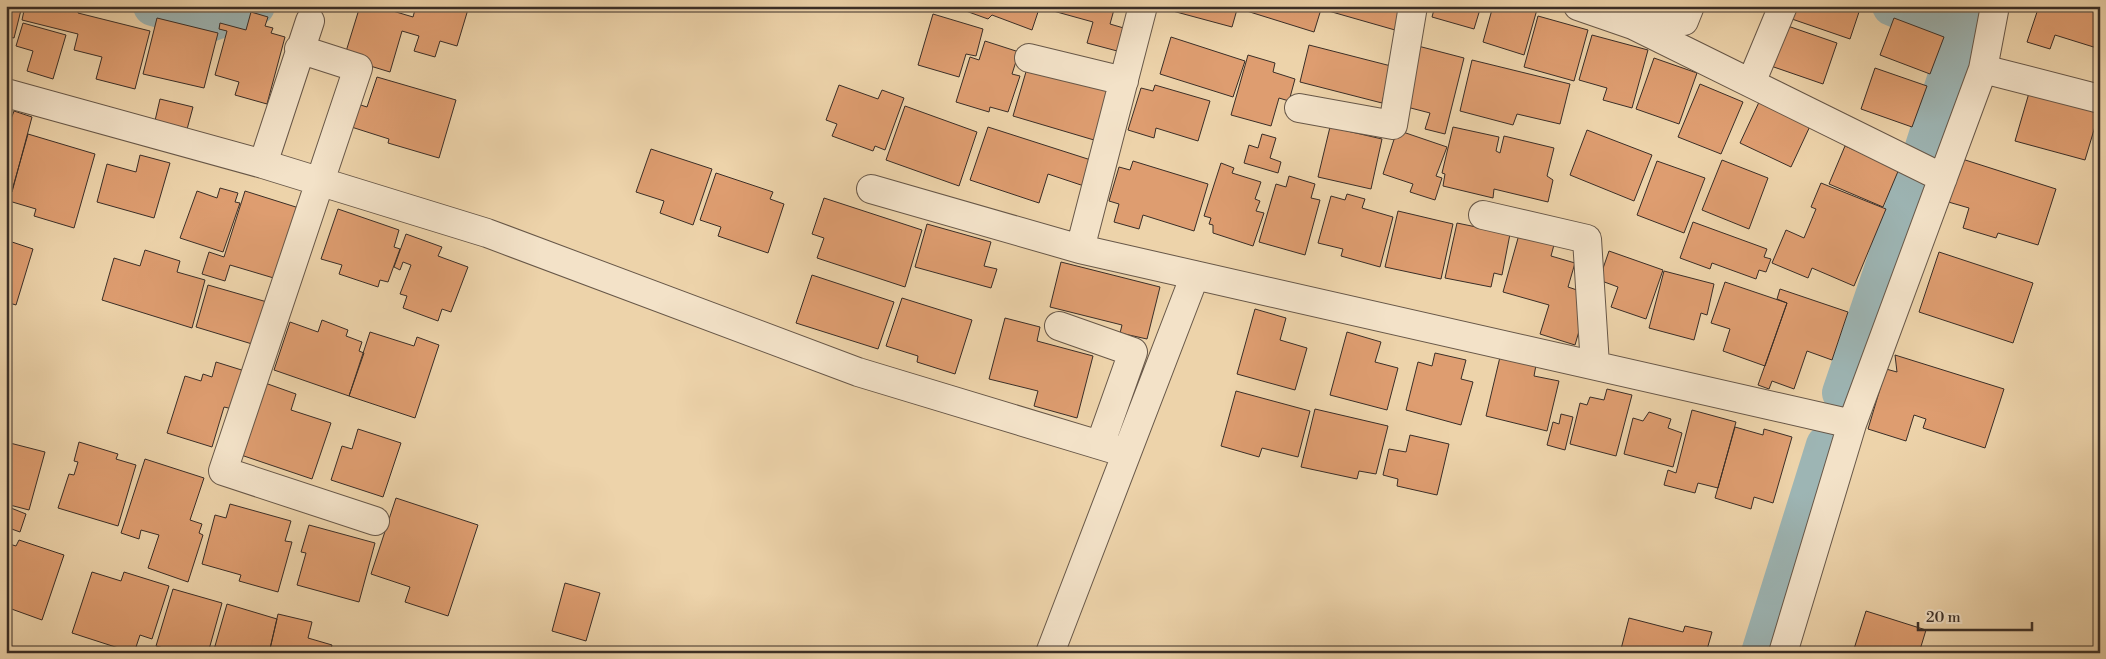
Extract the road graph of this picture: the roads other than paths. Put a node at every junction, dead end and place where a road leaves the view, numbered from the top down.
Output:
1 (1143, 6) edge
2 (1413, 6) edge
3 (1578, 6) edge
4 (1648, 6) edge
5 (1690, 6) edge
6 (1783, 6) edge
7 (1995, 6) edge
8 (310, 20) dead end
9 (299, 48) junction
10 (1029, 58) dead end
11 (1983, 69) junction
12 (1124, 81) junction
13 (1751, 83) junction
14 (6, 92) edge
15 (2100, 99) edge
16 (1299, 108) dead end
17 (263, 164) junction
18 (1942, 178) junction
19 (321, 182) junction
20 (871, 190) dead end
21 (1483, 216) dead end
22 (1080, 249) junction
23 (1196, 274) junction
24 (1059, 326) dead end
25 (1595, 365) junction
26 (1852, 424) junction
27 (1100, 445) junction
28 (1126, 453) junction
29 (375, 522) dead end
30 (1050, 653) edge
31 (1783, 653) edge

1 - 12 street
2 - 16 street
3 - 13 street
4 - 5 street
6 - 13 street
7 - 11 street
8 - 9 street
9 - 17 street
9 - 19 street
10 - 12 street
11 - 15 street
11 - 18 street
12 - 22 street
13 - 18 street
14 - 17 street
17 - 19 street
18 - 26 street
19 - 27 street
19 - 29 street
20 - 22 street
21 - 25 street
22 - 23 street
23 - 25 street
23 - 28 street
24 - 27 street
25 - 26 street
26 - 31 street
27 - 28 street
28 - 30 street

